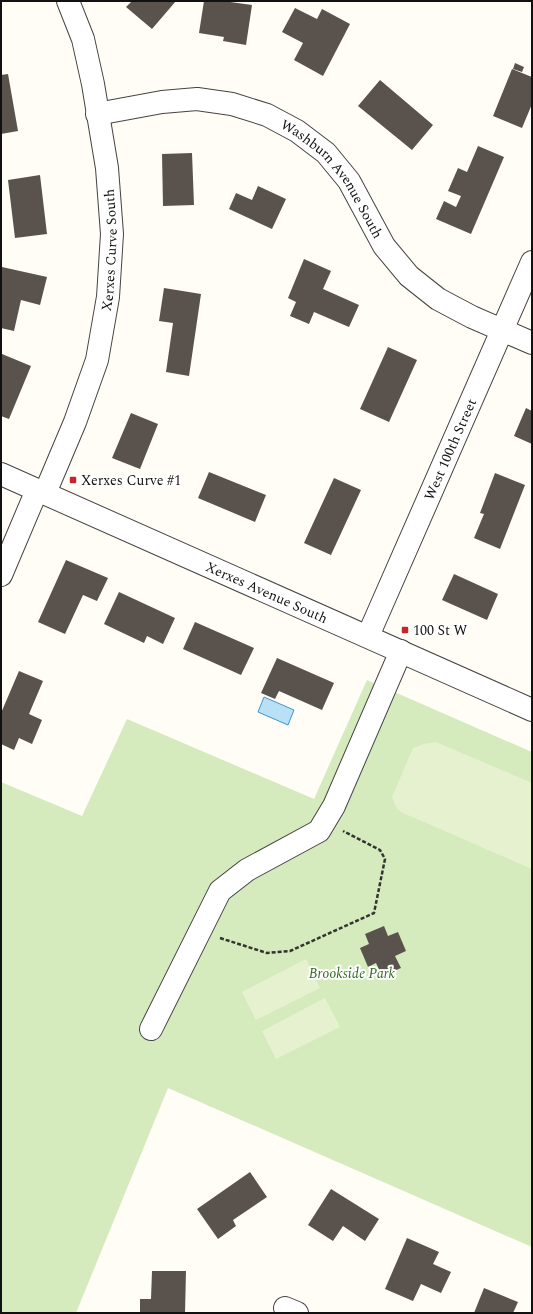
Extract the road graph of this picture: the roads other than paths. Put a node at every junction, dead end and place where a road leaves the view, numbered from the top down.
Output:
1 (68, 1) edge
2 (97, 114) junction
3 (532, 262) edge
4 (502, 330) junction
5 (532, 343) edge
6 (1, 474) edge
7 (41, 492) junction
8 (1, 575) edge
9 (368, 636) junction
10 (401, 651) junction
11 (532, 710) edge
12 (151, 1029) dead end

1 - 2 street, Xerxes Curve South
2 - 4 street, Washburn Avenue South
2 - 7 street, Xerxes Curve South
3 - 4 street, West 100th Street
4 - 5 street, Washburn Avenue South
4 - 9 street, West 100th Street
6 - 7 street, Xerxes Avenue South
7 - 8 street, Xerxes Curve South
7 - 9 street, Xerxes Avenue South
9 - 10 street, Xerxes Avenue South
10 - 11 street, Xerxes Avenue South
10 - 12 street

